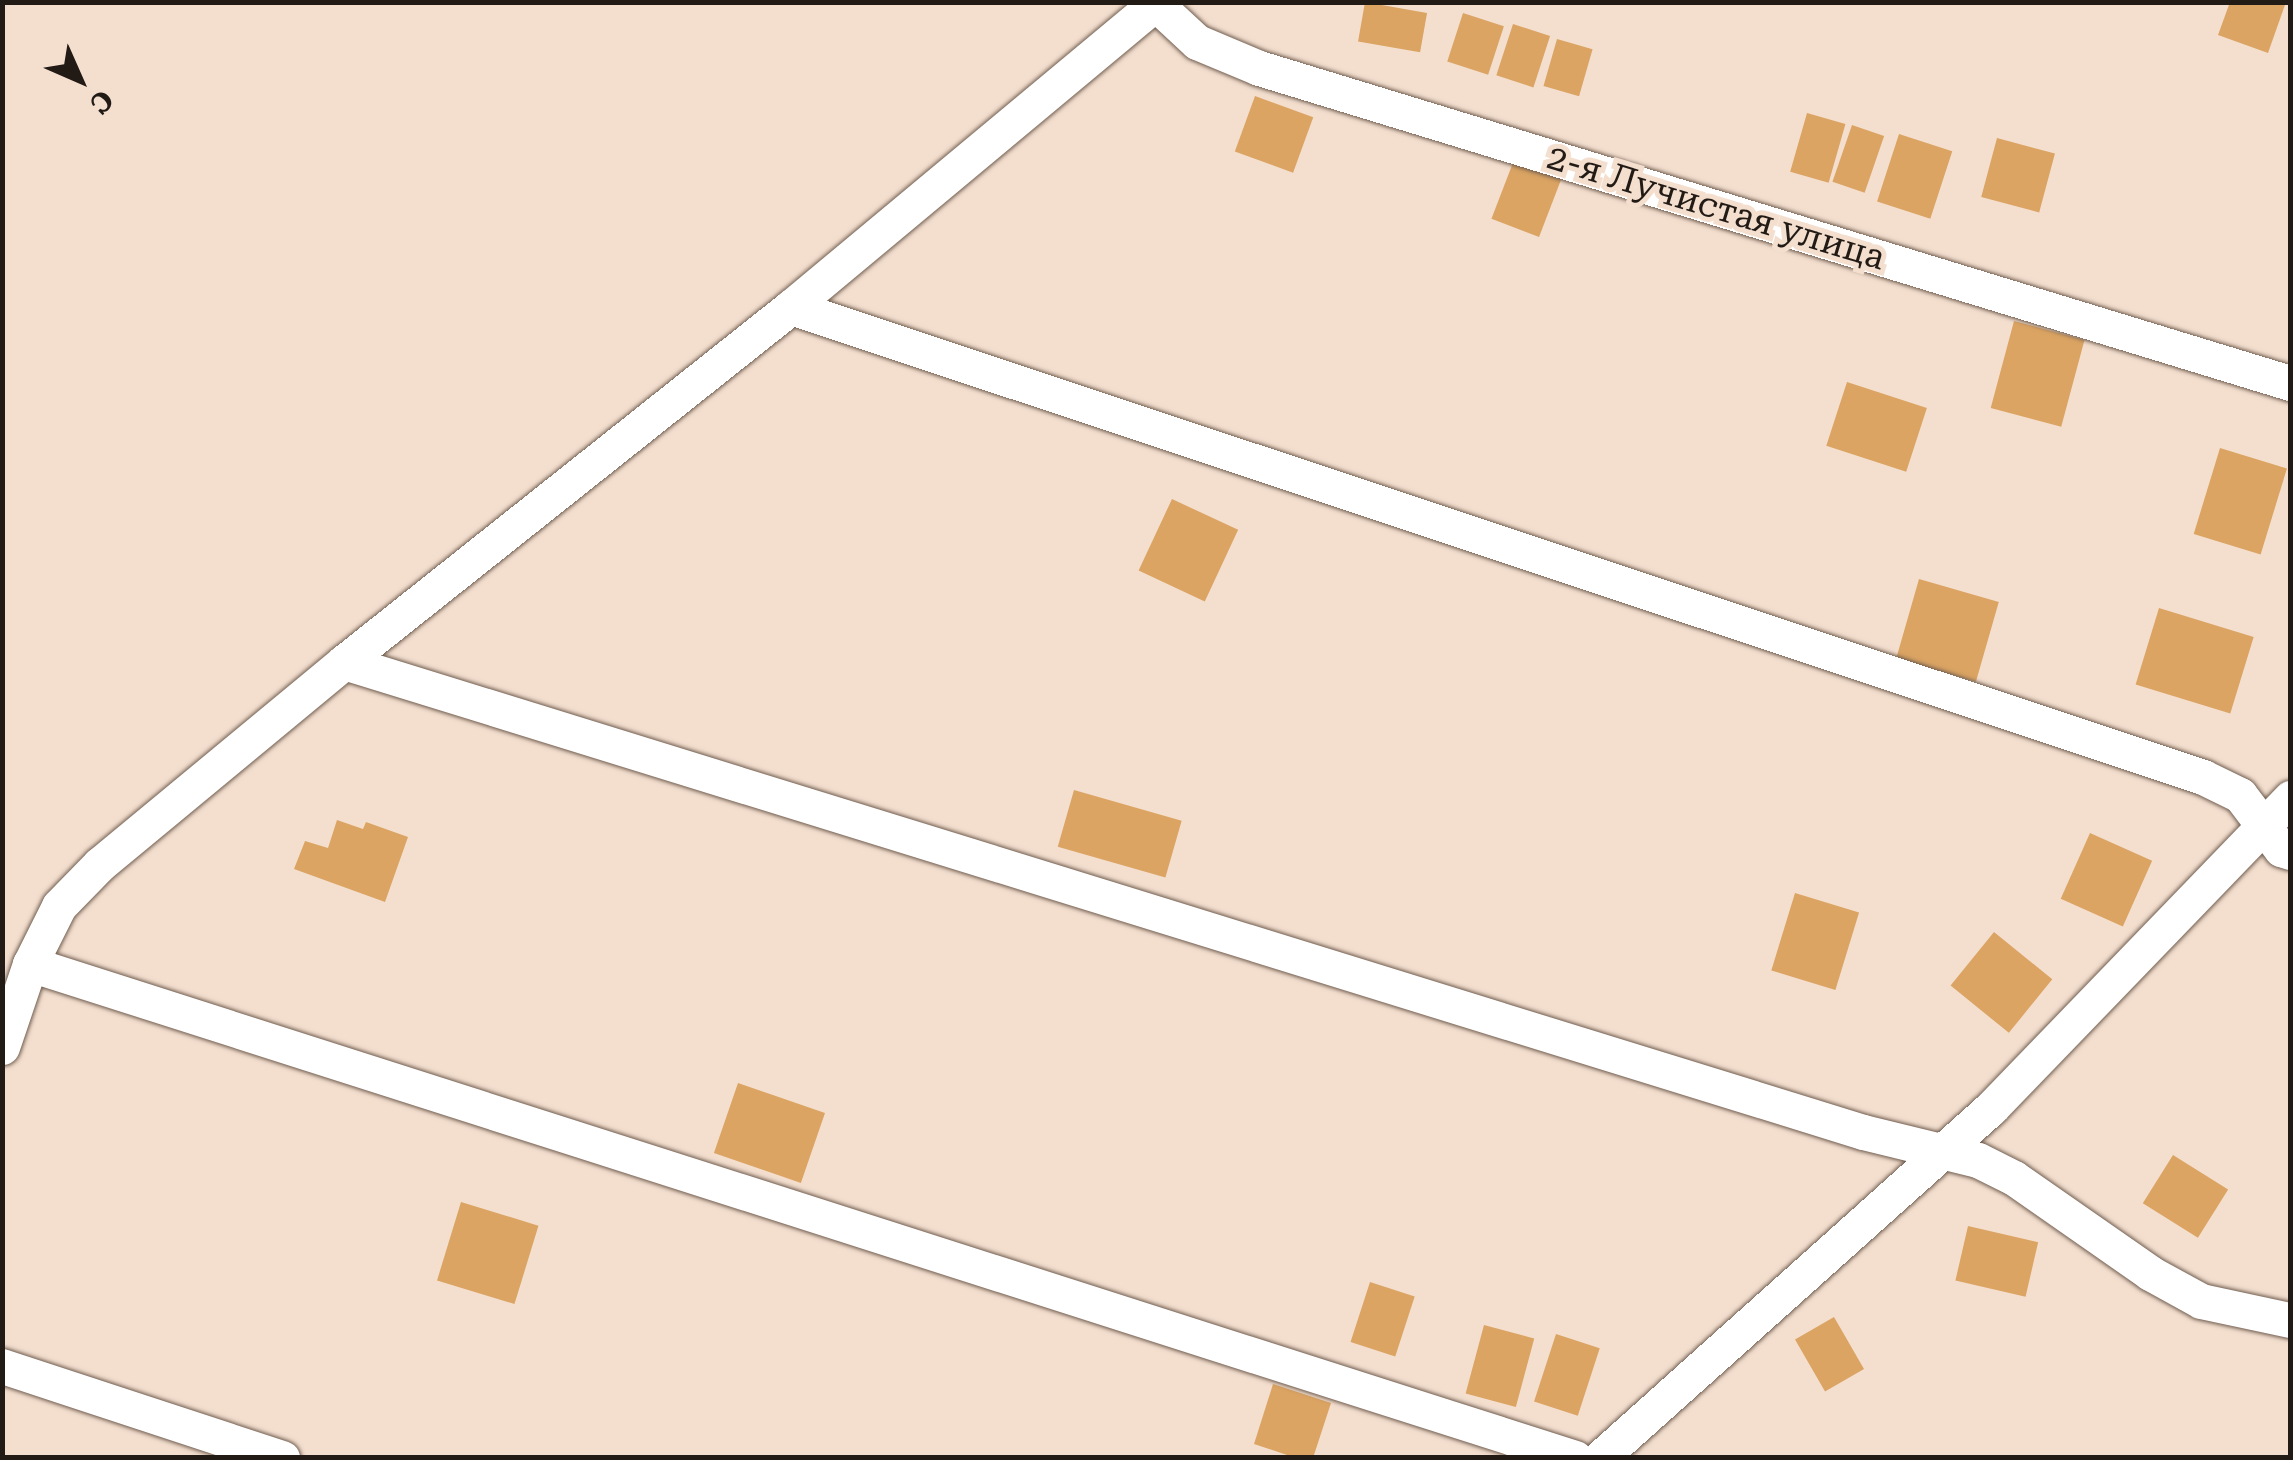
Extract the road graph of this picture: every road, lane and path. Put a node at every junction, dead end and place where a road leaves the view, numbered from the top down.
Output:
1 (1156, 3) edge
2 (791, 308) junction
3 (2290, 384) edge
4 (344, 662) junction
5 (2290, 798) edge
6 (2262, 824) junction
7 (2290, 852) edge
8 (30, 964) junction
9 (2, 1047) edge
10 (1939, 1151) junction
11 (2290, 1320) edge
12 (2, 1366) edge
13 (282, 1458) edge
14 (1575, 1458) edge
15 (1600, 1458) edge

1 - 2 street
1 - 3 street, 2-я Лучистая улица
2 - 4 street
2 - 6 street
4 - 8 street
4 - 10 street
5 - 6 street
6 - 7 street
6 - 10 street
8 - 9 street
8 - 14 street
10 - 11 street
10 - 15 street
12 - 13 street

